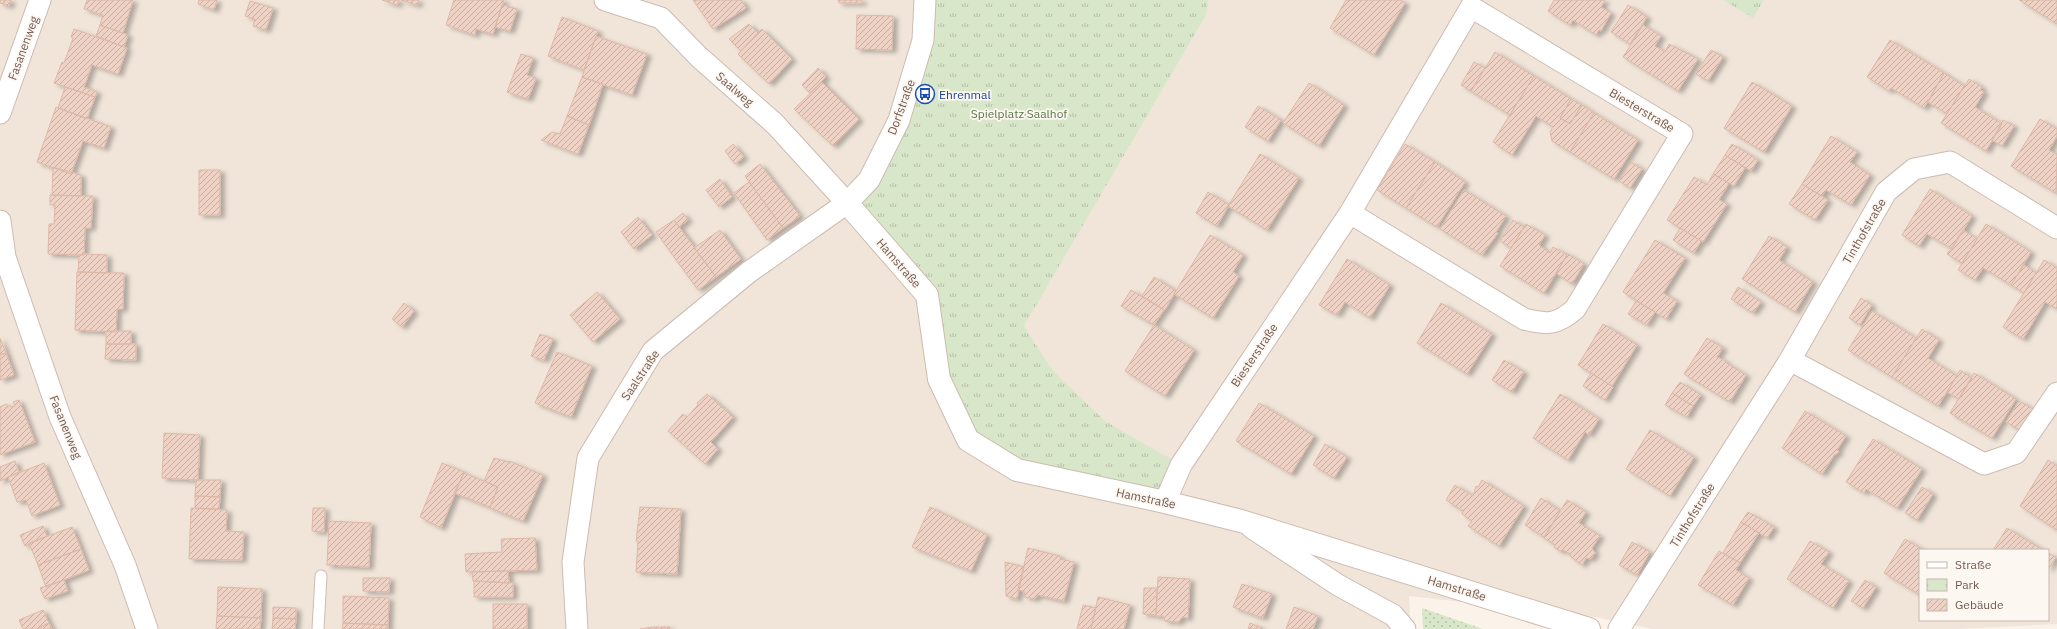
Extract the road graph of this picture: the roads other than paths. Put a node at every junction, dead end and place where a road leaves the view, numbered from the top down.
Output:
1 (40, 0) edge
2 (605, 0) edge
3 (925, 0) edge
4 (657, 9) edge
5 (2, 100) edge
6 (847, 203) junction
7 (1350, 212) junction
8 (0, 220) edge
9 (2057, 228) edge
10 (1790, 360) junction
11 (2057, 393) edge
12 (1165, 502) junction
13 (1241, 520) junction
14 (321, 576) dead end
15 (147, 629) edge
16 (318, 629) edge
17 (577, 629) edge
18 (1405, 629) edge
19 (1589, 629) edge
20 (1619, 629) edge

1 - 5 street, Fasanenweg
2 - 4 street, Saalweg
3 - 6 street, Dorfstraße
4 - 6 street, Saalweg
6 - 12 street, Hamstraße
6 - 17 street, Saalstraße
7 - 7 street, Biesterstraße
7 - 12 street, Biesterstraße
8 - 15 street, Fasanenweg
9 - 10 street, Tinthofstraße
10 - 11 street
10 - 20 street, Tinthofstraße
12 - 13 street, Hamstraße
13 - 18 street
13 - 19 street, Hamstraße
14 - 16 lane

